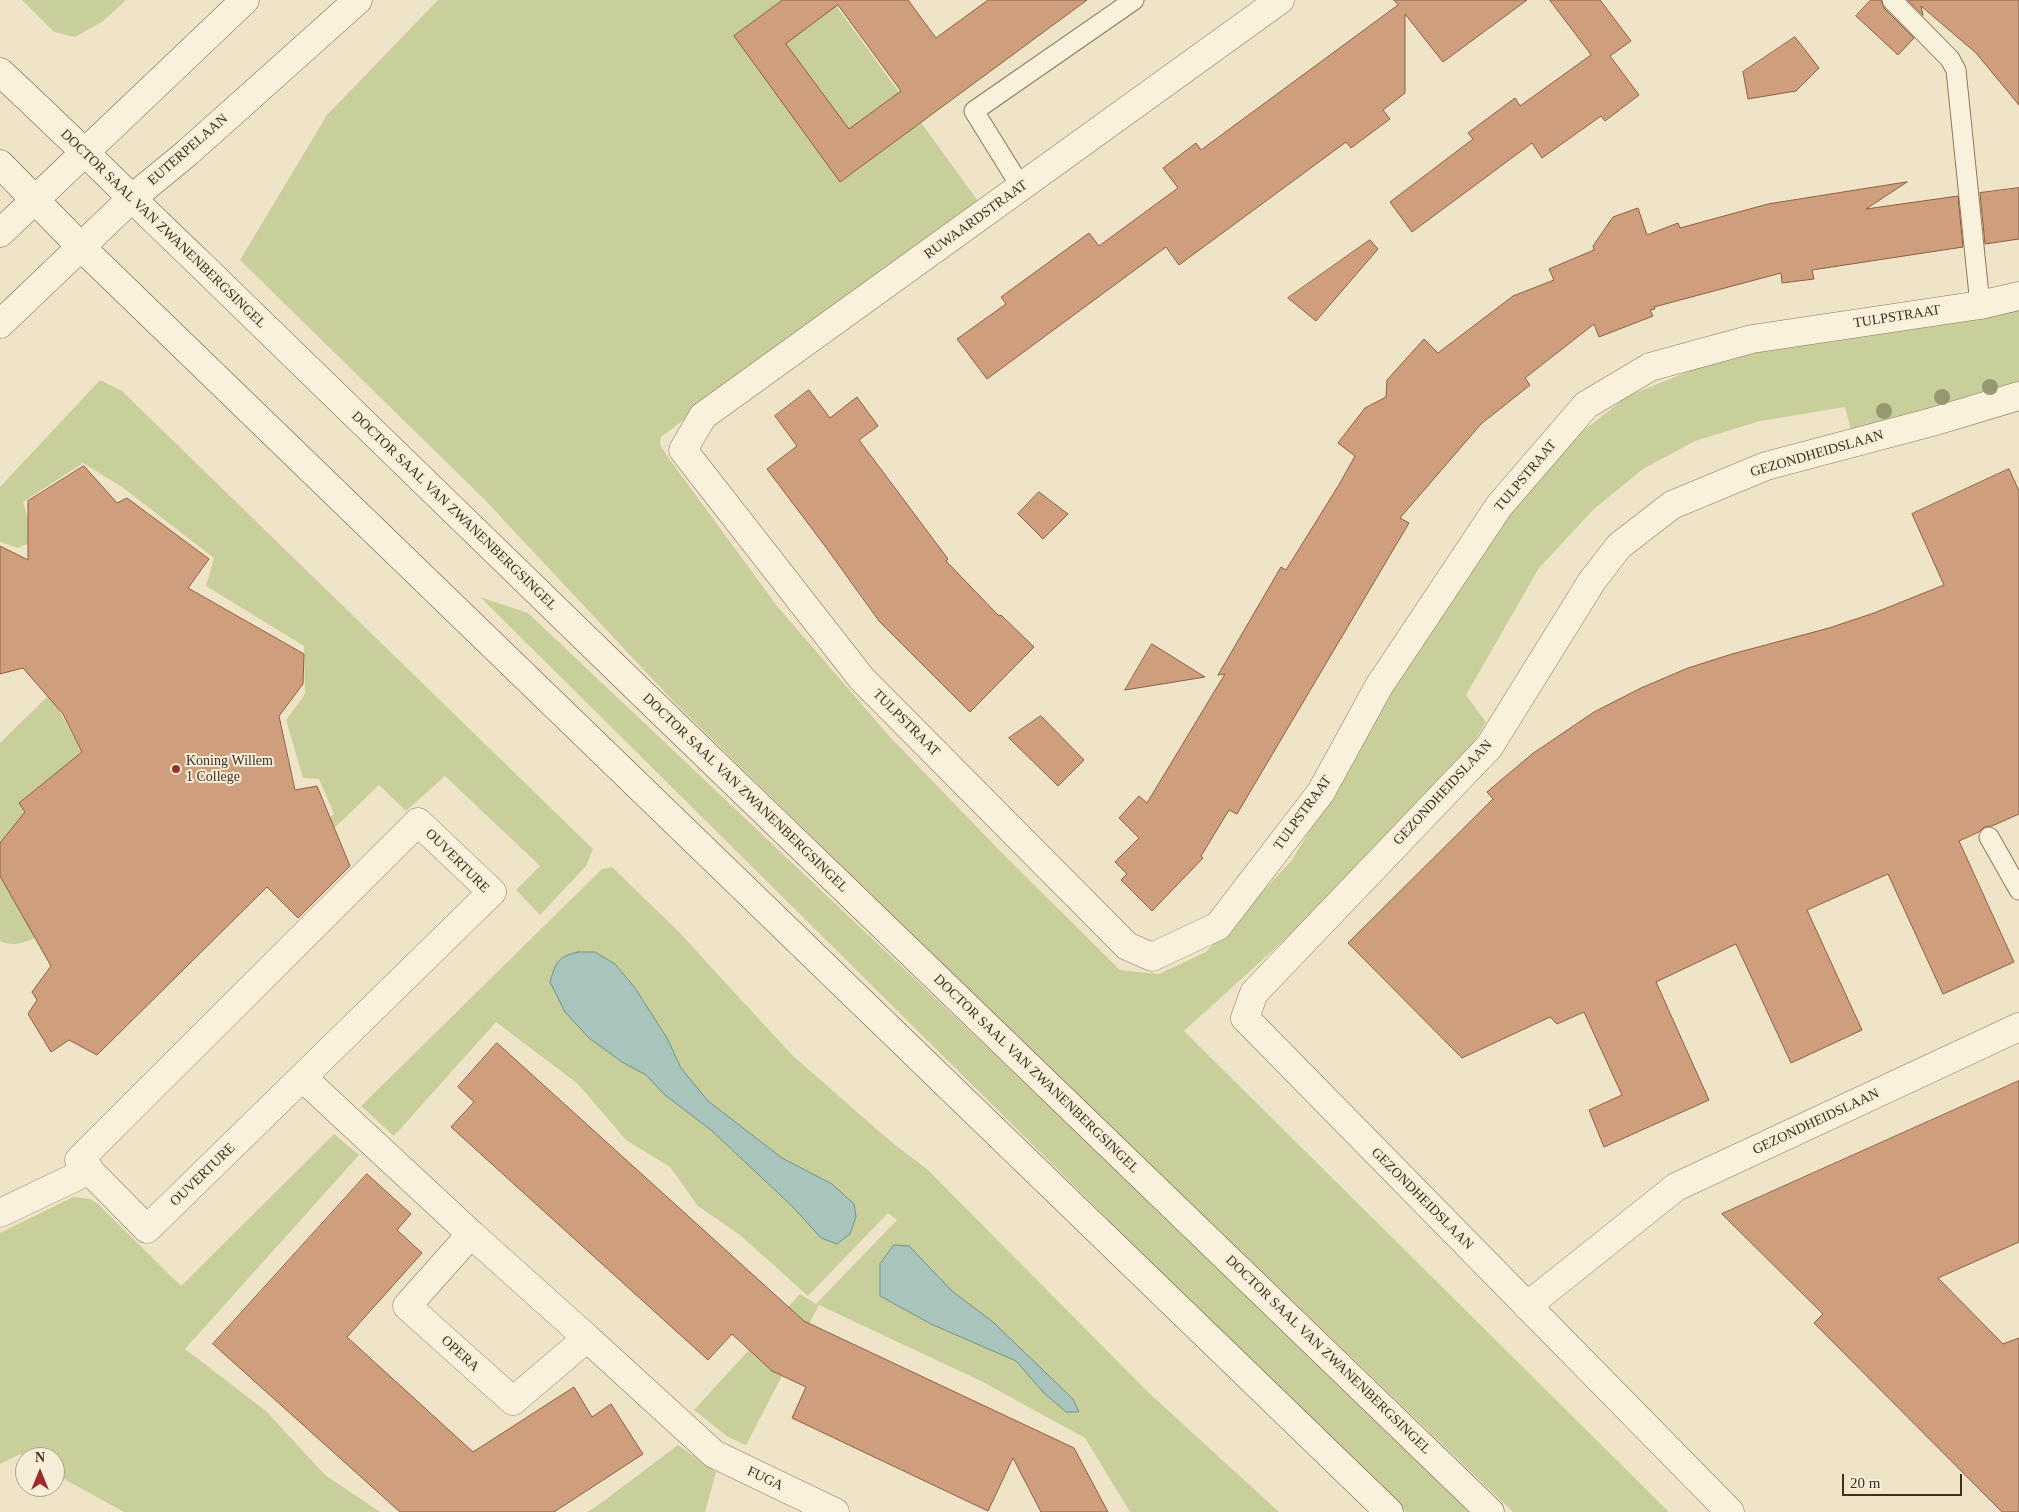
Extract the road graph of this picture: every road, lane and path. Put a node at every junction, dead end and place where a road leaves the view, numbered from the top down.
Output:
1 (245, 0) edge
2 (358, 0) edge
3 (1134, 0) edge
4 (1280, 0) edge
5 (1892, 0) edge
6 (0, 72) edge
7 (85, 152) junction
8 (0, 164) edge
9 (1021, 187) junction
10 (131, 198) junction
11 (35, 199) junction
12 (0, 233) edge
13 (80, 246) junction
14 (2019, 296) edge
15 (1980, 304) junction
16 (0, 324) edge
17 (2019, 396) edge
18 (683, 450) joint
19 (1989, 837) dead end
20 (2019, 890) edge
21 (2019, 1027) edge
22 (303, 1078) junction
23 (90, 1170) junction
24 (0, 1213) edge
25 (471, 1234) junction
26 (1527, 1306) junction
27 (587, 1338) junction
28 (835, 1512) edge
29 (1389, 1512) edge
30 (1490, 1512) edge
31 (1730, 1512) edge

1 - 7 street
2 - 10 street, EUTERPELAAN
3 - 9 lane
4 - 9 street, RUWAARDSTRAAT
5 - 15 lane
6 - 7 street, DOCTOR SAAL VAN ZWANENBERGSINGEL
7 - 10 street, DOCTOR SAAL VAN ZWANENBERGSINGEL
7 - 11 street
8 - 11 street
9 - 18 street, RUWAARDSTRAAT
10 - 13 street, EUTERPELAAN
10 - 30 street, DOCTOR SAAL VAN ZWANENBERGSINGEL
11 - 12 street
11 - 13 street
13 - 16 street, EUTERPELAAN
13 - 29 street
14 - 15 street, TULPSTRAAT
15 - 18 street, TULPSTRAAT
17 - 26 street, GEZONDHEIDSLAAN
19 - 20 lane
21 - 26 street, GEZONDHEIDSLAAN
22 - 23 street, OUVERTURE
22 - 23 street, OUVERTURE
22 - 25 street
23 - 24 street
25 - 27 street
25 - 27 street, OPERA
26 - 31 street, GEZONDHEIDSLAAN
27 - 28 street, FUGA

